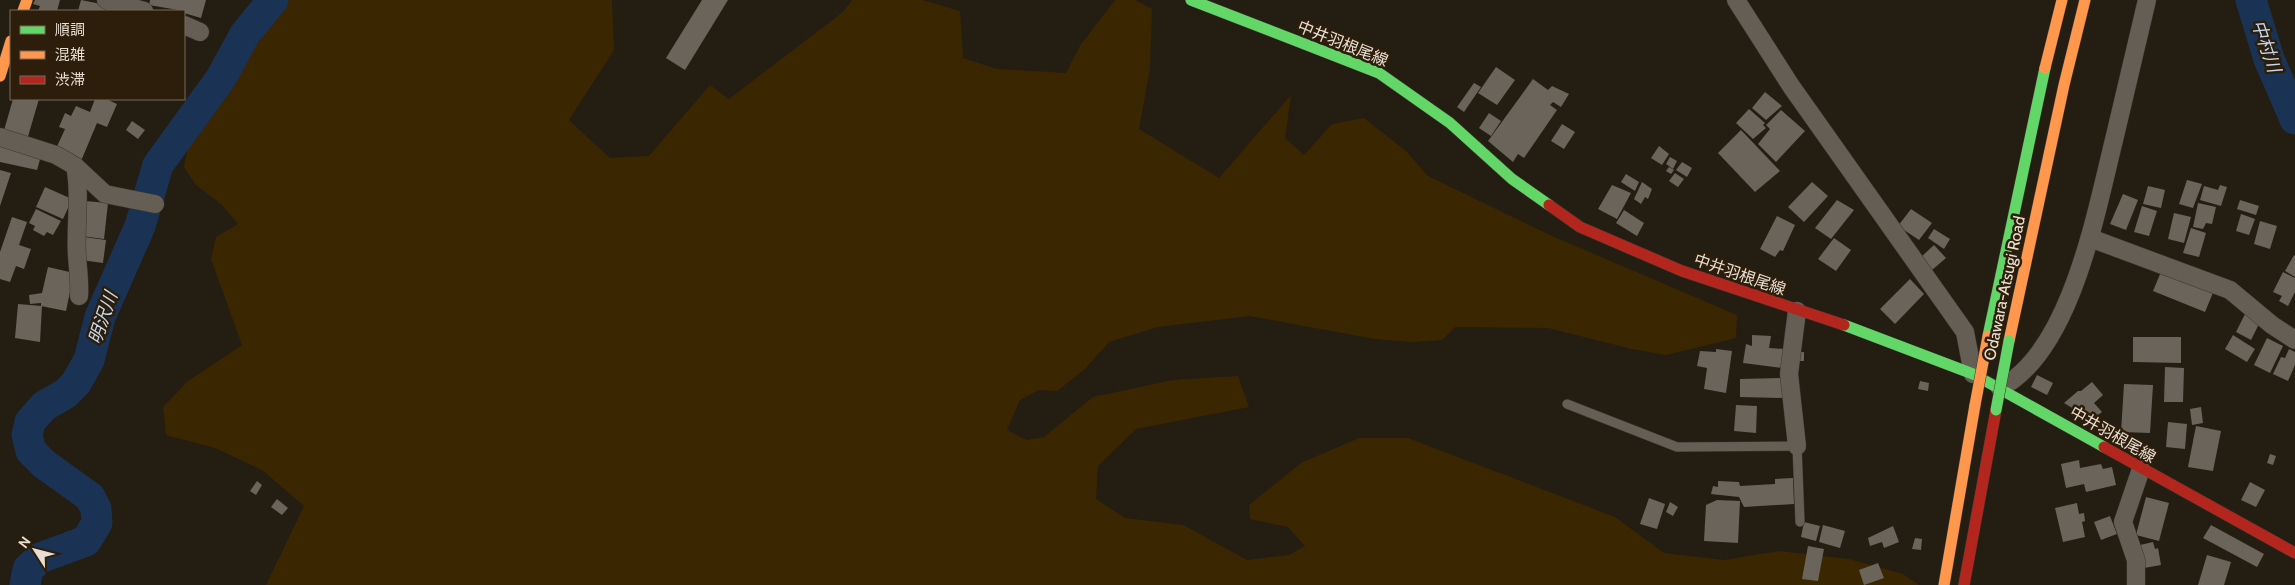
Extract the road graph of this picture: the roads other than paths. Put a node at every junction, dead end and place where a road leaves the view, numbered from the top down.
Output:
1 (106, 0) edge
2 (1191, 0) edge
3 (1736, 0) edge
4 (2062, 0) edge
5 (2085, 0) edge
6 (2147, 0) edge
7 (141, 10) edge
8 (185, 25) edge
9 (200, 32) dead end
10 (7, 44) edge
11 (0, 76) edge
12 (0, 137) edge
13 (75, 166) junction
14 (155, 204) dead end
15 (2090, 238) junction
16 (79, 296) dead end
17 (1797, 311) junction
18 (2295, 340) edge
19 (1973, 374) junction
20 (2000, 388) junction
21 (1567, 404) dead end
22 (1797, 446) junction
23 (2141, 469) junction
24 (1800, 522) dead end
25 (2295, 553) edge
26 (1944, 585) edge
27 (1964, 585) edge
28 (2136, 585) edge

1 - 7 street
2 - 17 main road, 中井羽根尾線
3 - 19 street
4 - 26 main road, Odawara-Atsugi Road, bridge
5 - 27 main road, Odawara-Atsugi Road, bridge
6 - 15 street
8 - 9 street
10 - 11 main road
12 - 13 street
13 - 14 street
13 - 16 street
15 - 18 street
15 - 20 street
17 - 19 main road, 中井羽根尾線
17 - 22 street
19 - 20 main road, 中井羽根尾線
20 - 23 main road, 中井羽根尾線
21 - 22 lane
22 - 24 lane
23 - 25 main road, 中井羽根尾線
23 - 28 street

